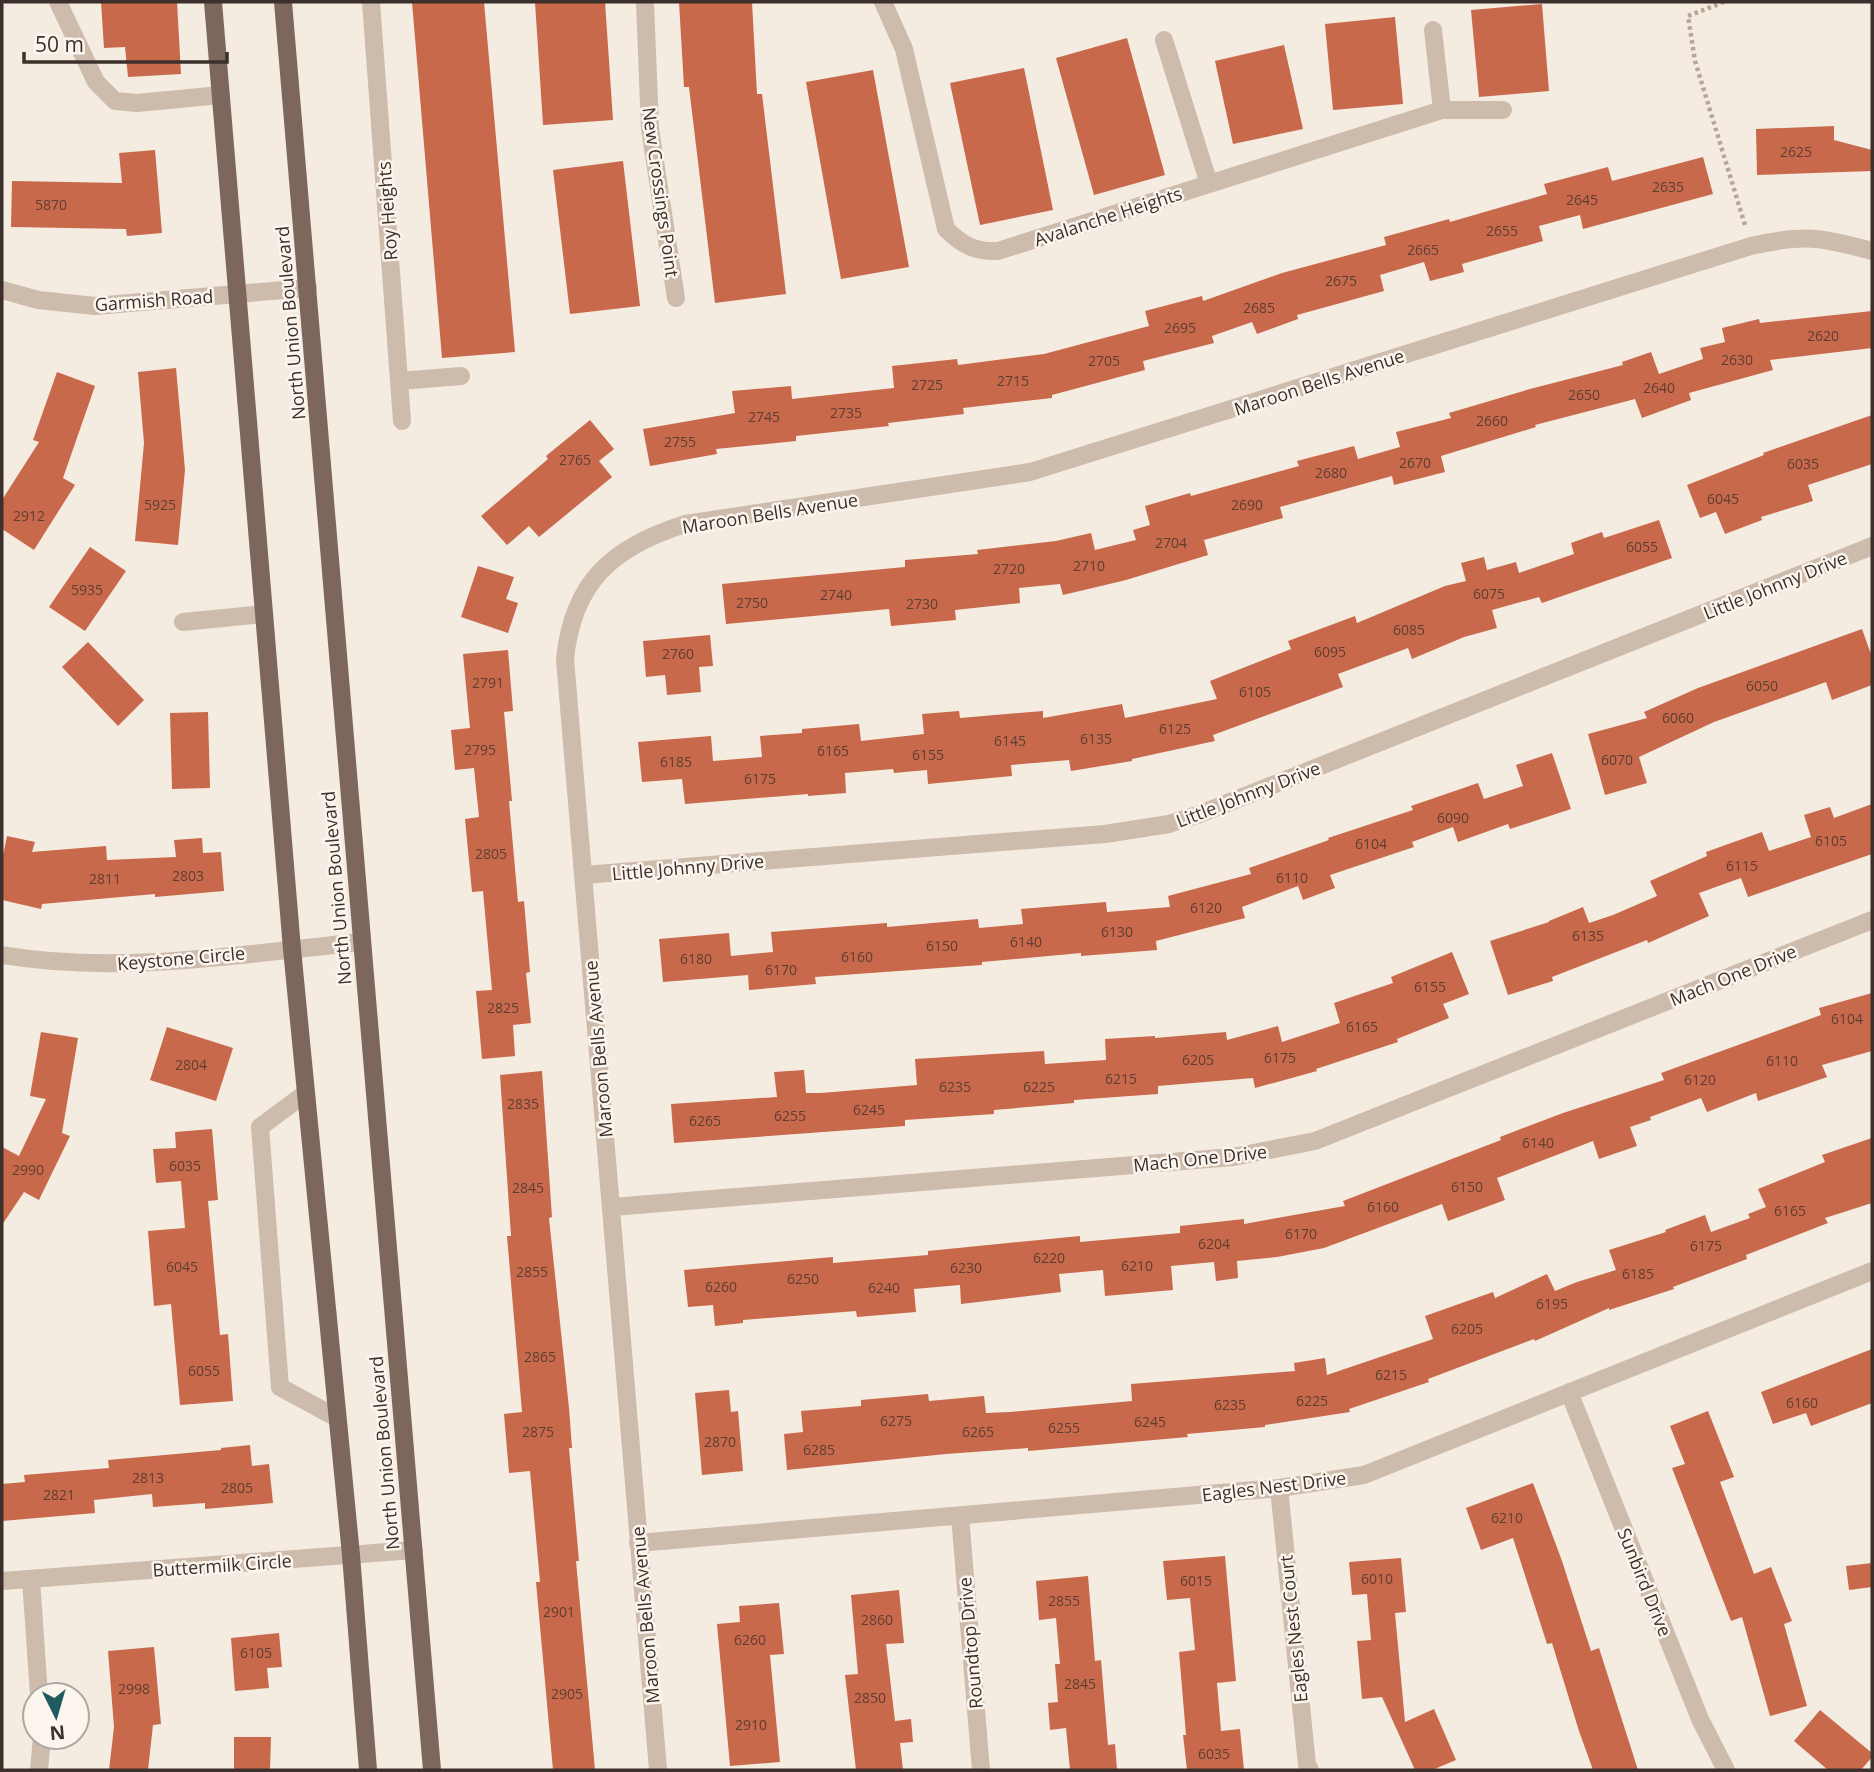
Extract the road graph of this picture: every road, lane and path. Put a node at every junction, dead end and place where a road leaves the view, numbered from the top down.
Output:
1 (58, 2) edge
2 (213, 2) edge
3 (283, 2) edge
4 (371, 2) edge
5 (645, 2) edge
6 (883, 2) edge
7 (1724, 2) edge
8 (1433, 30) dead end
9 (1164, 40) dead end
10 (221, 95) junction
11 (1442, 110) junction
12 (1503, 110) dead end
13 (1209, 184) junction
14 (1751, 246) junction
15 (1872, 251) edge
16 (308, 288) junction
17 (238, 294) junction
18 (3, 295) edge
19 (676, 298) dead end
20 (461, 376) dead end
21 (399, 381) junction
22 (402, 421) dead end
23 (1872, 546) edge
24 (263, 614) junction
25 (183, 622) dead end
26 (584, 875) junction
27 (1872, 920) edge
28 (361, 942) junction
29 (292, 949) junction
30 (2, 955) edge
31 (306, 1093) junction
32 (612, 1207) junction
33 (1872, 1271) edge
34 (1569, 1392) junction
35 (337, 1418) junction
36 (1279, 1488) junction
37 (960, 1516) junction
38 (638, 1543) junction
39 (414, 1550) junction
40 (351, 1555) junction
41 (31, 1579) junction
42 (2, 1581) edge
43 (38, 1681) edge
44 (41, 1751) edge
45 (39, 1770) edge
46 (368, 1770) edge
47 (432, 1770) edge
48 (658, 1770) edge
49 (981, 1770) edge
50 (1310, 1770) edge
51 (1726, 1770) edge

1 - 10 street
2 - 10 main road
3 - 16 main road, North Union Boulevard
4 - 21 street, Roy Heights
5 - 19 street, New Crossings Point
6 - 13 street, Avalanche Heights
7 - 14 path
8 - 11 street
9 - 13 street
10 - 17 main road
11 - 12 street, Avalanche Heights
11 - 13 street, Avalanche Heights
14 - 15 street, Maroon Bells Avenue
14 - 26 street, Maroon Bells Avenue
16 - 17 street, Garmish Road
16 - 28 main road, North Union Boulevard
17 - 18 street, Garmish Road
17 - 24 main road
20 - 21 street
21 - 22 street, Roy Heights
23 - 26 street, Little Johnny Drive
24 - 25 street
24 - 29 main road
26 - 32 street, Maroon Bells Avenue
27 - 32 street, Mach One Drive
28 - 29 street, Keystone Circle
28 - 39 main road, North Union Boulevard
29 - 30 street, Keystone Circle
29 - 31 main road
31 - 35 main road
31 - 35 street
32 - 38 street, Maroon Bells Avenue
33 - 34 street, Eagles Nest Drive
34 - 36 street, Eagles Nest Drive
34 - 51 street, Sunbird Drive
35 - 40 main road
36 - 37 street, Eagles Nest Drive
36 - 50 street, Eagles Nest Court
37 - 38 street, Eagles Nest Drive
37 - 49 street, Roundtop Drive
38 - 48 street, Maroon Bells Avenue
39 - 40 street, Buttermilk Circle
39 - 47 main road, North Union Boulevard
40 - 41 street, Buttermilk Circle
40 - 46 main road
41 - 42 street, Buttermilk Circle
41 - 43 street
44 - 45 street

